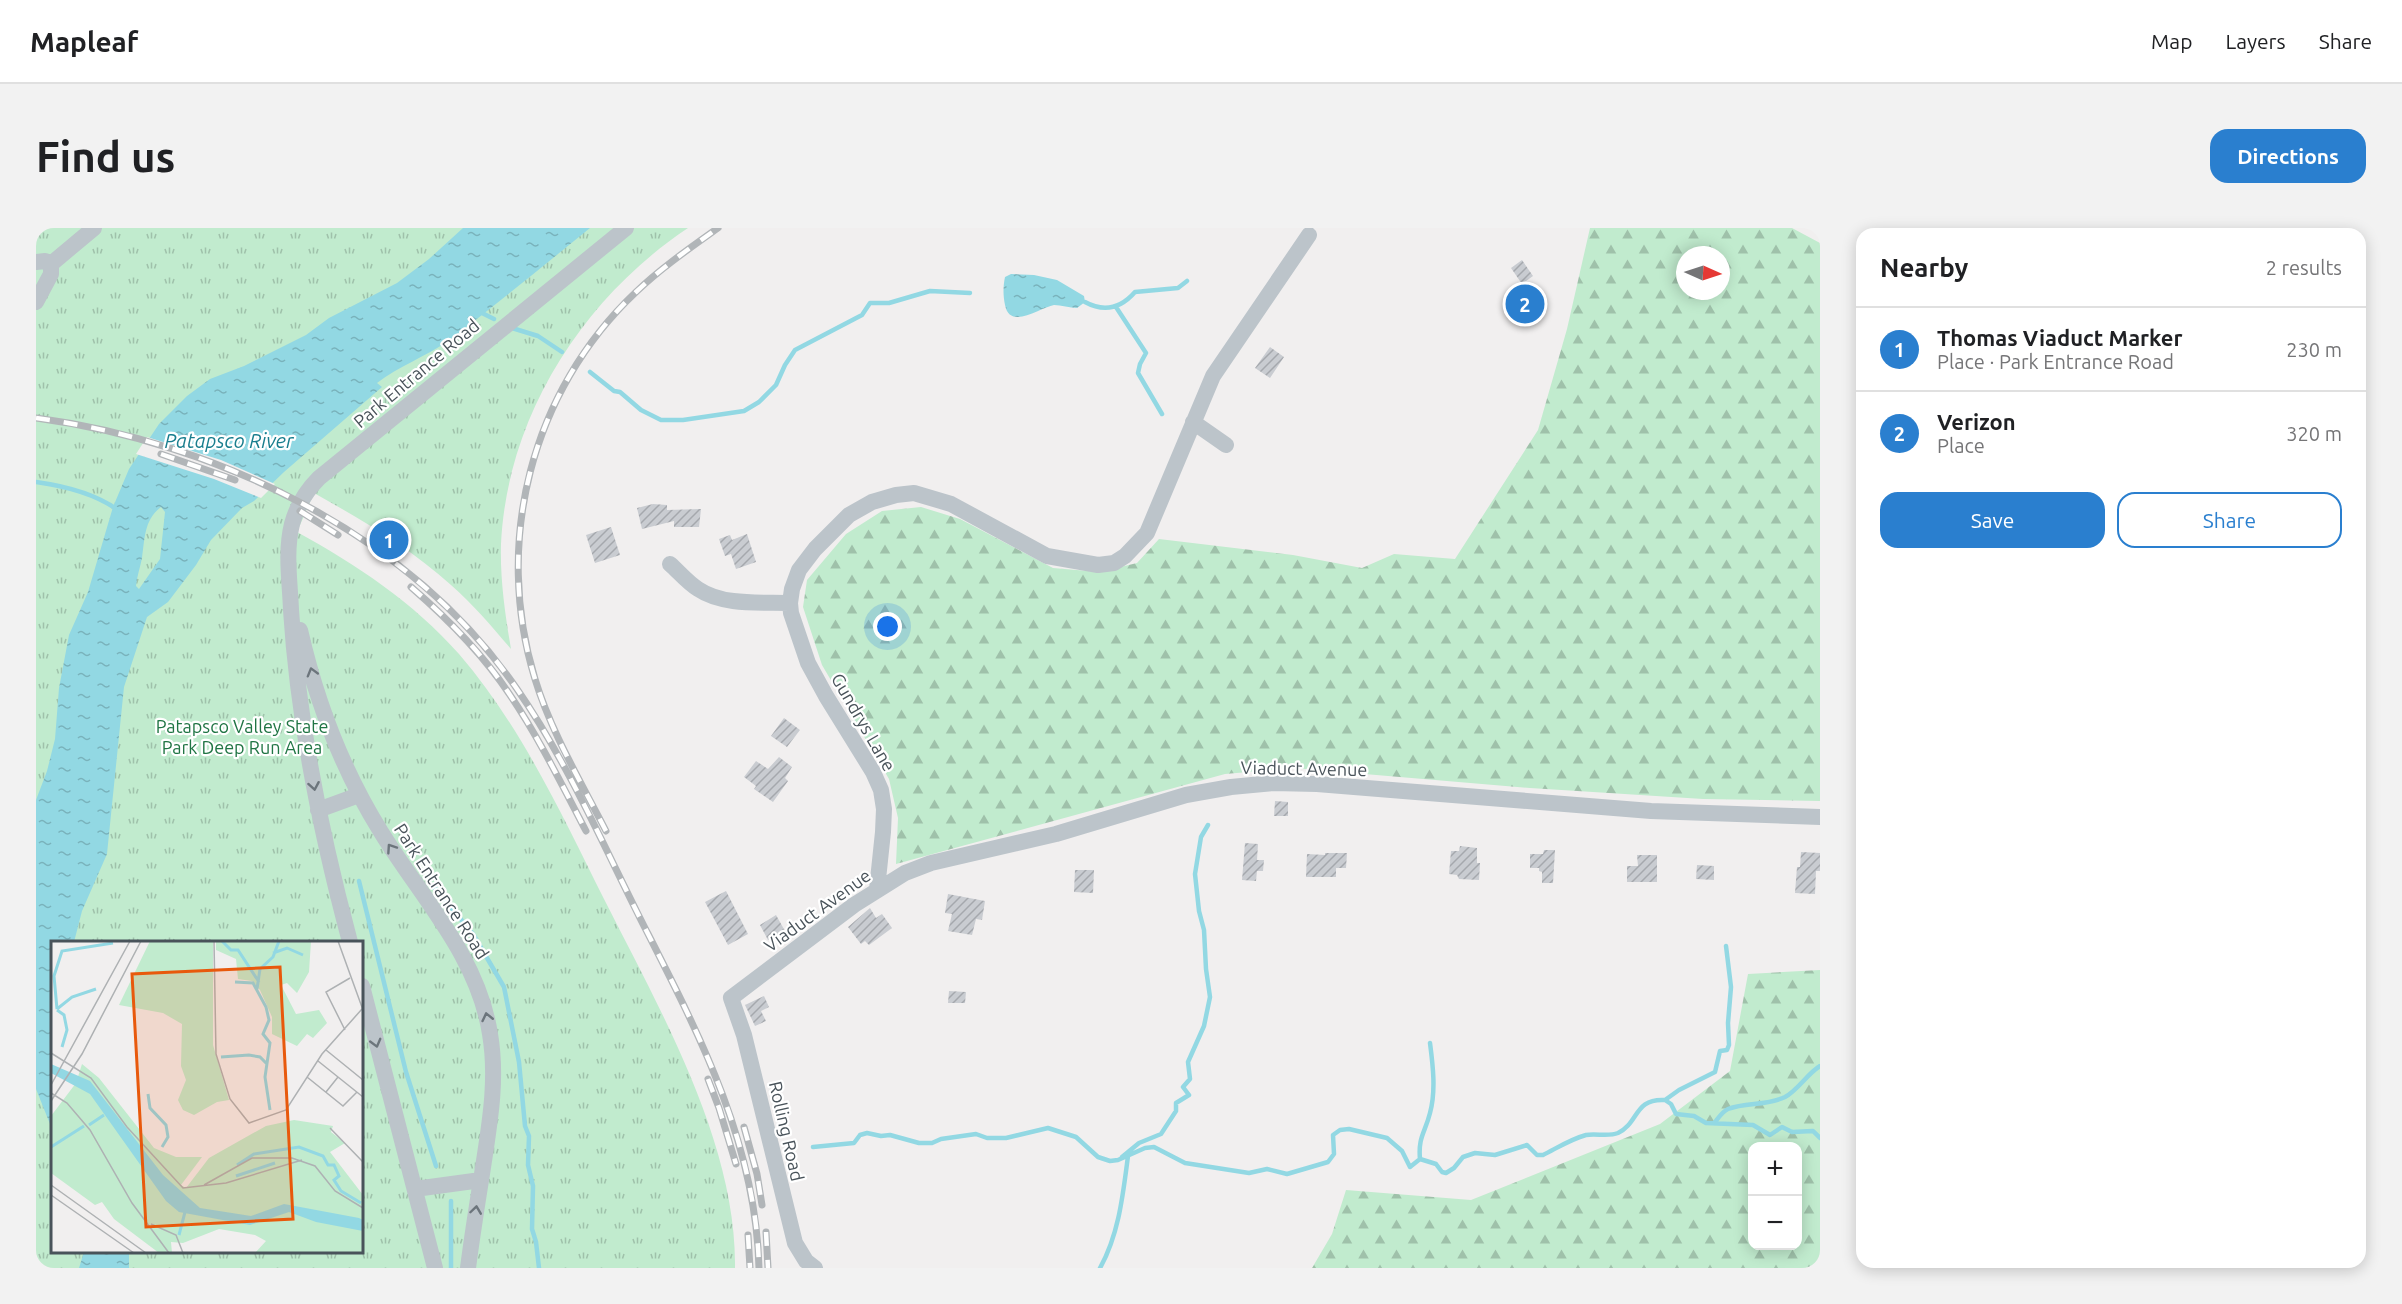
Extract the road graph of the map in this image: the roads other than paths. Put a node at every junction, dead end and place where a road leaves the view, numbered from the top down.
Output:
1 (94, 228) edge
2 (626, 228) edge
3 (1309, 235) dead end
4 (44, 263) edge
5 (36, 302) edge
6 (1193, 422) junction
7 (1226, 445) dead end
8 (670, 564) dead end
9 (290, 582) junction
10 (791, 608) junction
11 (359, 795) junction
12 (318, 810) junction
13 (1820, 817) edge
14 (877, 889) junction
15 (350, 941) edge
16 (363, 990) edge
17 (731, 998) joint
18 (481, 1180) junction
19 (415, 1189) junction
20 (435, 1268) edge
21 (468, 1268) edge
22 (815, 1268) edge

1 - 4 street
2 - 9 street, Park Entrance Road
3 - 6 street
4 - 5 street
6 - 7 street
6 - 10 street
8 - 10 street
11 -> 9 street, Park Entrance Road
9 -> 12 street, Park Entrance Road
10 - 14 street, Gundrys Lane
11 - 12 street
18 -> 11 street, Park Entrance Road
12 - 15 street, Park Entrance Road
13 - 14 street, Viaduct Avenue
14 - 17 street, Viaduct Avenue
16 -> 19 street
17 - 22 street, Rolling Road
18 - 19 street
21 -> 18 street, Park Entrance Road
19 - 20 street

